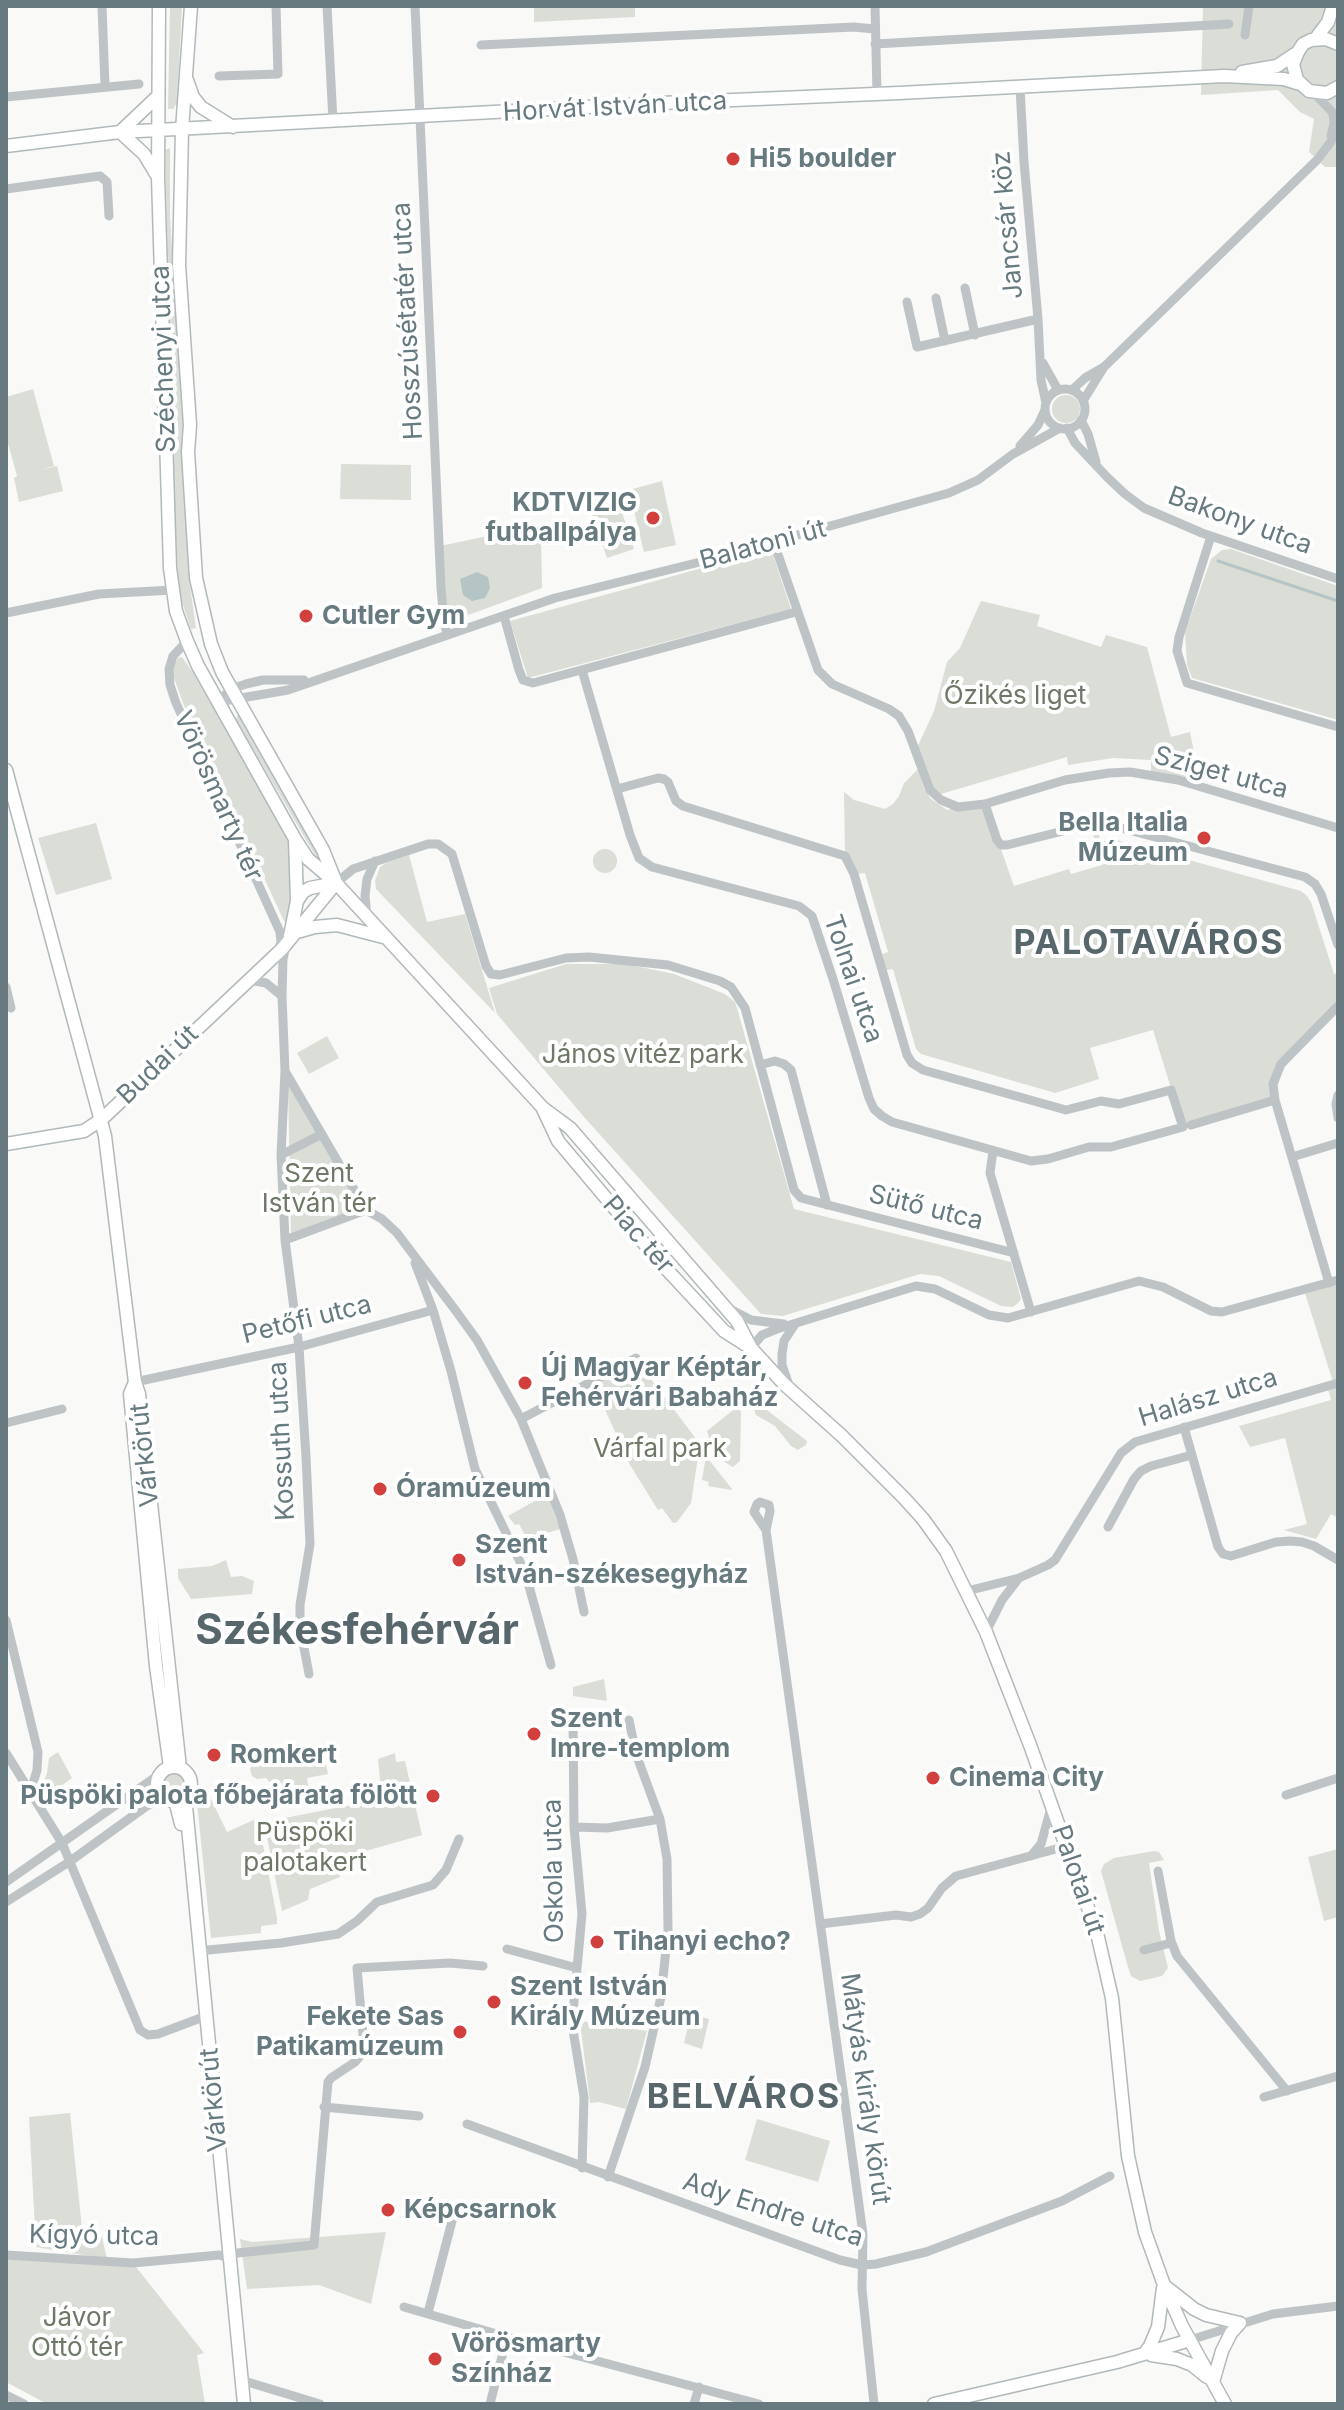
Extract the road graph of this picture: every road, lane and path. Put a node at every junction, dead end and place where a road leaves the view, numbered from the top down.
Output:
1 (102, 6) edge
2 (159, 6) edge
3 (191, 6) edge
4 (276, 6) edge
5 (327, 6) edge
6 (415, 6) edge
7 (875, 6) edge
8 (1249, 6) edge
9 (1333, 6) edge
10 (1229, 24) dead end
11 (874, 29) junction
12 (1245, 35) dead end
13 (1316, 38) junction
14 (875, 44) junction
15 (1338, 44) edge
16 (481, 45) dead end
17 (1298, 52) junction
18 (219, 76) dead end
19 (1224, 76) junction
20 (186, 79) junction
21 (139, 84) dead end
22 (1300, 84) junction
23 (105, 86) junction
24 (1020, 87) junction
25 (1338, 87) edge
26 (1314, 93) junction
27 (877, 94) junction
28 (158, 96) junction
29 (6, 97) edge
30 (421, 117) junction
31 (333, 121) junction
32 (233, 127) junction
33 (1338, 128) edge
34 (182, 130) junction
35 (159, 131) junction
36 (120, 132) junction
37 (1330, 143) junction
38 (6, 146) edge
39 (158, 177) junction
40 (6, 189) edge
41 (109, 216) dead end
42 (965, 288) dead end
43 (936, 298) dead end
44 (907, 302) dead end
45 (1038, 319) junction
46 (975, 335) junction
47 (945, 341) junction
48 (1041, 360) junction
49 (1104, 367) junction
50 (1058, 390) junction
51 (1072, 390) junction
52 (1083, 401) junction
53 (1046, 407) junction
54 (1081, 420) junction
55 (1063, 428) junction
56 (1013, 454) junction
57 (1096, 464) junction
58 (1211, 536) junction
59 (774, 543) junction
60 (1338, 579) edge
61 (173, 590) junction
62 (796, 612) junction
63 (6, 613) edge
64 (504, 616) junction
65 (447, 633) junction
66 (187, 641) junction
67 (582, 670) junction
68 (234, 694) junction
69 (218, 702) junction
70 (1338, 727) edge
71 (6, 770) edge
72 (617, 789) junction
73 (985, 804) junction
74 (1338, 828) edge
75 (295, 839) junction
76 (375, 861) junction
77 (336, 883) junction
78 (297, 901) junction
79 (367, 917) junction
80 (297, 932) junction
81 (385, 937) junction
82 (287, 942) junction
83 (1338, 945) edge
84 (277, 954) junction
85 (246, 983) junction
86 (6, 987) edge
87 (282, 996) junction
88 (1338, 1006) edge
89 (11, 1008) dead end
90 (760, 1065) junction
91 (285, 1071) junction
92 (1338, 1095) edge
93 (1275, 1100) junction
94 (543, 1108) junction
95 (1338, 1118) edge
96 (102, 1119) junction
97 (1187, 1126) junction
98 (322, 1134) junction
99 (1338, 1143) edge
100 (6, 1144) edge
101 (993, 1151) junction
102 (281, 1155) junction
103 (1292, 1157) junction
104 (827, 1205) junction
105 (366, 1210) junction
106 (285, 1240) junction
107 (1014, 1253) junction
108 (413, 1256) junction
109 (1334, 1282) edge
110 (720, 1302) junction
111 (433, 1310) junction
112 (1031, 1312) junction
113 (795, 1324) junction
114 (299, 1347) junction
115 (751, 1348) junction
116 (636, 1358) dead end
117 (135, 1382) junction
118 (1338, 1383) edge
119 (790, 1390) junction
120 (62, 1409) dead end
121 (812, 1409) joint
122 (521, 1419) junction
123 (6, 1423) edge
124 (1184, 1427) junction
125 (1192, 1455) junction
126 (1108, 1527) dead end
127 (766, 1530) dead end
128 (1338, 1560) edge
129 (1019, 1578) junction
130 (967, 1591) junction
131 (584, 1612) dead end
132 (6, 1620) edge
133 (986, 1632) junction
134 (551, 1665) dead end
135 (309, 1674) dead end
136 (573, 1716) dead end
137 (629, 1720) dead end
138 (6, 1753) edge
139 (170, 1770) junction
140 (1338, 1778) edge
141 (30, 1794) junction
142 (1286, 1795) dead end
143 (175, 1798) junction
144 (1051, 1805) junction
145 (660, 1819) junction
146 (574, 1827) junction
147 (459, 1839) dead end
148 (62, 1843) junction
149 (1067, 1846) junction
150 (1029, 1857) junction
151 (69, 1862) junction
152 (1158, 1871) dead end
153 (6, 1882) edge
154 (6, 1902) edge
155 (820, 1924) junction
156 (1171, 1943) junction
157 (507, 1949) dead end
158 (1144, 1950) dead end
159 (200, 1953) junction
160 (483, 1966) dead end
161 (577, 1968) junction
162 (204, 2016) junction
163 (1338, 2076) edge
164 (1287, 2091) junction
165 (1264, 2097) dead end
166 (324, 2107) junction
167 (419, 2116) dead end
168 (467, 2124) dead end
169 (582, 2168) junction
170 (1110, 2176) dead end
171 (608, 2177) junction
172 (452, 2221) dead end
173 (6, 2255) edge
174 (227, 2256) junction
175 (862, 2265) junction
176 (1164, 2285) junction
177 (1338, 2306) edge
178 (404, 2307) dead end
179 (428, 2313) junction
180 (1240, 2323) junction
181 (507, 2337) junction
182 (1190, 2340) junction
183 (1144, 2354) junction
184 (241, 2380) junction
185 (1213, 2382) junction
186 (702, 2388) junction
187 (6, 2395) edge
188 (736, 2397) junction
189 (24, 2404) edge
190 (237, 2404) edge
191 (244, 2404) edge
192 (320, 2404) edge
193 (490, 2404) edge
194 (694, 2404) edge
195 (720, 2404) edge
196 (759, 2404) edge
197 (874, 2404) edge
198 (934, 2404) edge
199 (1225, 2404) edge

1 - 23 street
2 - 28 main road, Széchenyi utca
3 - 20 main road, Széchenyi utca
4 - 18 street
5 - 31 street
6 - 30 street, Hosszúsétatér utca
7 - 11 street
8 - 12 street
9 - 13 main road
10 - 14 street
11 - 14 street
11 - 16 street
13 - 15 main road
13 - 17 main road, Horvát István utca
14 - 27 street
17 - 19 main road, Horvát István utca
17 - 22 main road
19 - 22 main road, Horvát István utca
19 - 24 main road, Horvát István utca
20 - 32 main road
20 - 34 main road, Széchenyi utca
21 - 23 street
22 - 26 main road
23 - 29 street
24 - 27 main road, Horvát István utca
24 - 45 street, Jancsár köz
25 - 26 main road
26 - 37 street
27 - 30 main road, Horvát István utca
28 - 35 main road, Széchenyi utca
28 - 36 main road
30 - 31 main road, Horvát István utca
30 - 65 street, Hosszúsétatér utca
31 - 32 main road, Horvát István utca
32 - 34 main road, Horvát István utca
33 - 37 street
34 - 35 main road, Horvát István utca
34 - 68 main road, Széchenyi utca
35 - 36 main road, Horvát István utca
35 - 39 main road, Széchenyi utca
36 - 38 main road, Horvát István utca
36 - 39 main road
37 - 49 street
39 - 61 main road, Széchenyi utca
40 - 41 street
42 - 46 street
43 - 47 street
44 - 47 street
45 - 46 street
45 - 48 street, Jancsár köz
46 - 47 street
48 - 50 street, Jancsár köz
48 - 53 street, Jancsár köz
49 - 51 street
49 - 52 street
50 - 51 street
50 - 53 street
51 - 52 street
52 - 54 street
53 - 55 street
53 - 56 street, Balatoni út
54 - 55 street
54 - 57 street, Bakony utca
55 - 56 street, Balatoni út
55 - 57 street, Bakony utca
56 - 59 street, Balatoni út
57 - 58 street, Bakony utca
58 - 60 street, Bakony utca
58 - 70 street
59 - 62 street, Sziget utca
59 - 64 street, Balatoni út
61 - 63 street
61 - 66 main road, Széchenyi utca
62 - 67 street
62 - 73 street, Sziget utca
64 - 65 street, Balatoni út
64 - 67 street
65 - 68 street, Balatoni út
66 - 69 main road, Széchenyi utca
66 - 84 street, Vörösmarty tér
67 - 72 street, Tolnai utca
68 - 69 street, Balatoni út
68 - 77 main road
69 - 75 main road, Vörösmarty tér
71 - 96 main road, Várkörút
72 - 97 street
72 - 101 street, Tolnai utca
73 - 74 street, Sziget utca
73 - 83 street
75 - 77 main road, Vörösmarty tér
75 - 78 main road, Budai út
76 - 77 street, Sütő utca
76 - 79 street
76 - 90 street, Sütő utca
77 - 78 main road
77 - 79 main road, Piac tér
77 - 80 main road, Budai út
78 - 82 main road, Budai út
79 - 81 main road, Piac tér
80 - 81 main road
80 - 82 main road, Budai út
81 - 94 main road, Piac tér
82 - 84 main road, Budai út
82 - 87 street
84 - 85 main road, Budai út
85 - 87 street
85 - 96 main road, Budai út
86 - 89 street
87 - 91 street
88 - 93 street
90 - 104 street, Sütő utca
90 - 104 street, Sütő utca
91 - 98 street
91 - 102 street
92 - 95 street
93 - 97 street, Tolnai utca
93 - 103 street
94 - 110 main road, Piac tér
94 - 115 main road, Piac tér
96 - 100 main road, Budai út
96 - 117 main road, Várkörút
97 - 101 street, Tolnai utca
98 - 102 street
98 - 105 street
99 - 103 street
101 - 107 street, Sütő utca
102 - 106 street
103 - 109 street
104 - 107 street, Sütő utca
105 - 106 street
105 - 108 street
106 - 114 street, Kossuth utca
107 - 112 street, Sütő utca
108 - 111 street
108 - 122 street
109 - 112 street
110 - 113 street
110 - 115 main road, Piac tér
111 - 114 street, Petőfi utca
111 - 134 street
112 - 113 street
113 - 115 street
113 - 119 street
114 - 117 street, Petőfi utca
114 - 135 street, Kossuth utca
115 - 119 main road, Piac tér
116 - 122 street
117 - 139 main road, Várkörút
118 - 124 street, Halász utca
119 - 121 main road, Piac tér
120 - 123 street
121 - 130 main road, Palotai út
122 - 131 street
124 - 125 street
124 - 129 street, Halász utca
125 - 126 street, Halász utca
125 - 128 street
127 - 155 street, Mátyás király körút
129 - 130 street, Halász utca
129 - 133 street
130 - 133 main road, Palotai út
132 - 141 street
133 - 144 main road, Palotai út
136 - 146 street, Oskola utca
137 - 145 street
138 - 141 street
139 - 143 main road, Várkörút
139 - 143 main road, Várkörút
139 - 148 street
140 - 142 street
141 - 148 street
143 - 151 street
143 - 159 main road, Várkörút
143 - 162 main road, Várkörút
144 - 149 main road, Palotai út
144 - 150 street
145 - 146 street
145 - 171 street
146 - 161 street, Oskola utca
147 - 159 street
148 - 151 street
148 - 153 street
149 - 150 street
149 - 176 main road, Palotai út
150 - 155 street
151 - 154 street
151 - 162 street
152 - 156 street
155 - 175 street, Mátyás király körút
156 - 158 street
156 - 164 street
157 - 161 street
159 - 162 main road, Várkörút
160 - 166 street
161 - 169 street, Oskola utca
162 - 174 main road, Várkörút
163 - 164 street
164 - 165 street
166 - 167 street
166 - 174 street, Kígyó utca
168 - 169 street, Ady Endre utca
169 - 171 street, Ady Endre utca
170 - 175 street, Ady Endre utca
171 - 175 street, Ady Endre utca
172 - 179 street
173 - 174 street, Kígyó utca
174 - 184 main road, Várkörút
174 - 190 main road, Várkörút
175 - 197 street, Mátyás király körút
176 - 180 main road
176 - 182 main road, Palotai út
176 - 183 main road
177 - 180 street
178 - 179 street
179 - 181 street
180 - 182 street
180 - 185 main road
181 - 186 street
181 - 193 street
182 - 183 main road
182 - 185 main road, Palotai út
183 - 185 main road
183 - 198 main road
184 - 191 main road, Várkörút
184 - 192 street
185 - 199 main road, Palotai út
186 - 188 street
186 - 194 street
187 - 189 street
188 - 195 street
188 - 196 street

